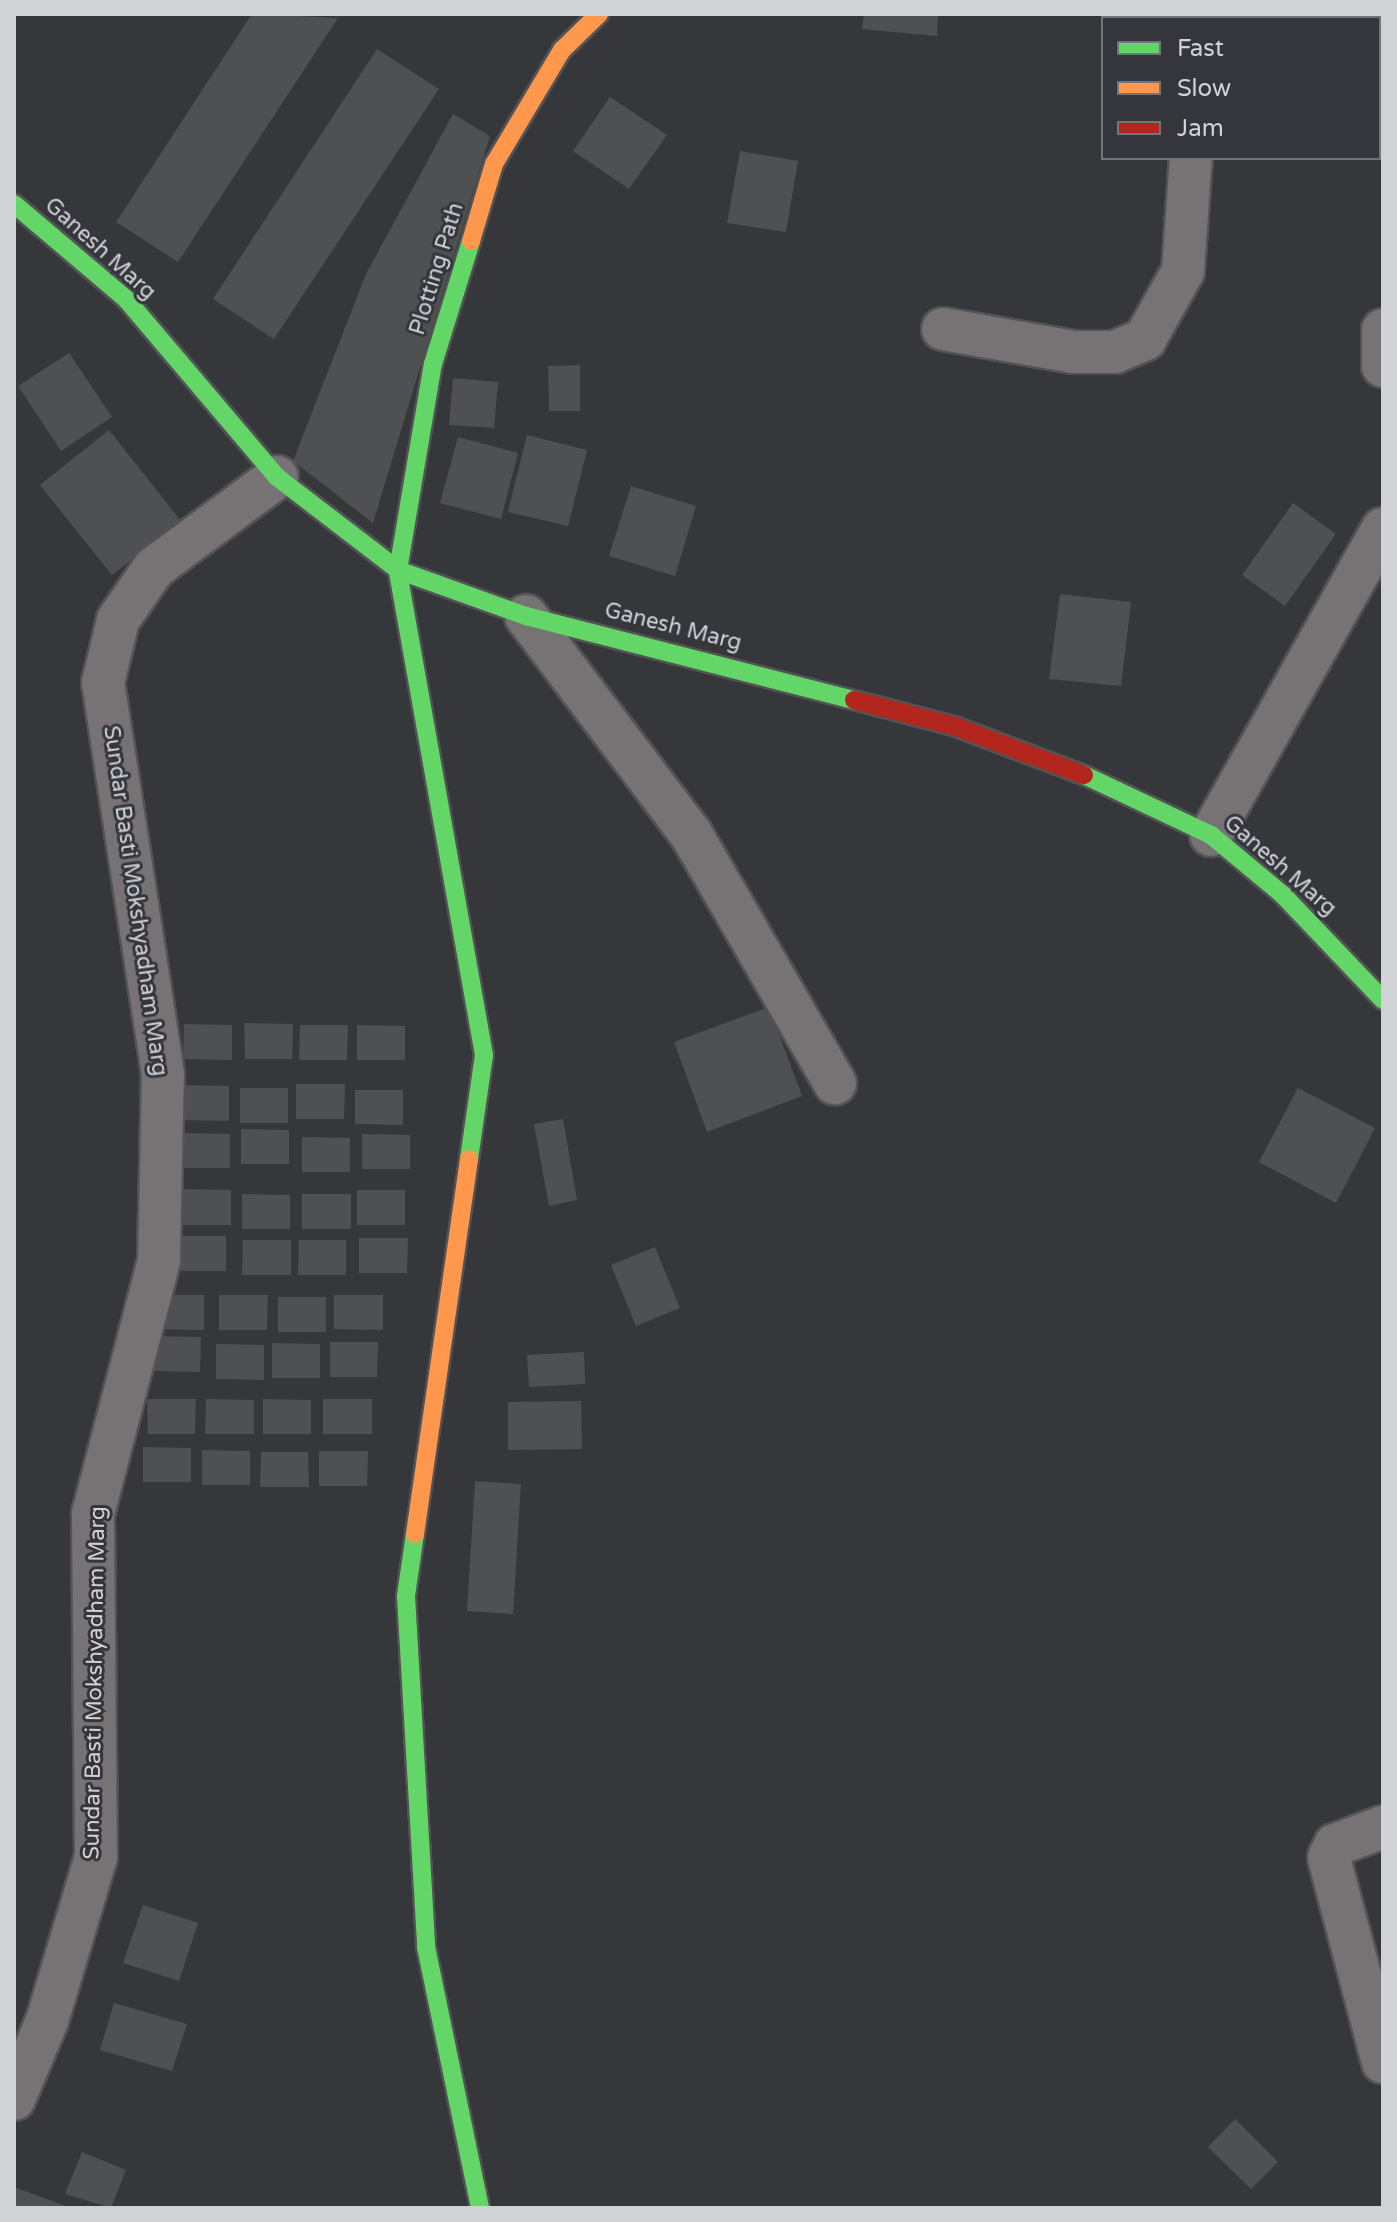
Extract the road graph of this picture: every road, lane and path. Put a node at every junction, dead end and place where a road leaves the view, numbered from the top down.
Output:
1 (599, 14) edge
2 (1191, 160) edge
3 (14, 204) edge
4 (943, 329) dead end
5 (1383, 330) edge
6 (1383, 366) edge
7 (277, 477) junction
8 (1383, 529) edge
9 (398, 570) junction
10 (526, 616) junction
11 (1211, 835) junction
12 (1383, 1000) edge
13 (835, 1083) dead end
14 (1383, 1827) edge
15 (1383, 2062) edge
16 (14, 2099) edge
17 (480, 2208) edge

1 - 9 street, Plotting Path
2 - 4 street
3 - 7 street, Ganesh Marg
5 - 6 street
7 - 9 street, Ganesh Marg
7 - 16 street, Sundar Basti Mokshyadham Marg
8 - 11 street
9 - 10 street, Ganesh Marg
9 - 17 street, Plotting Path
10 - 11 street, Ganesh Marg
10 - 13 street
11 - 12 street, Ganesh Marg
14 - 15 street

